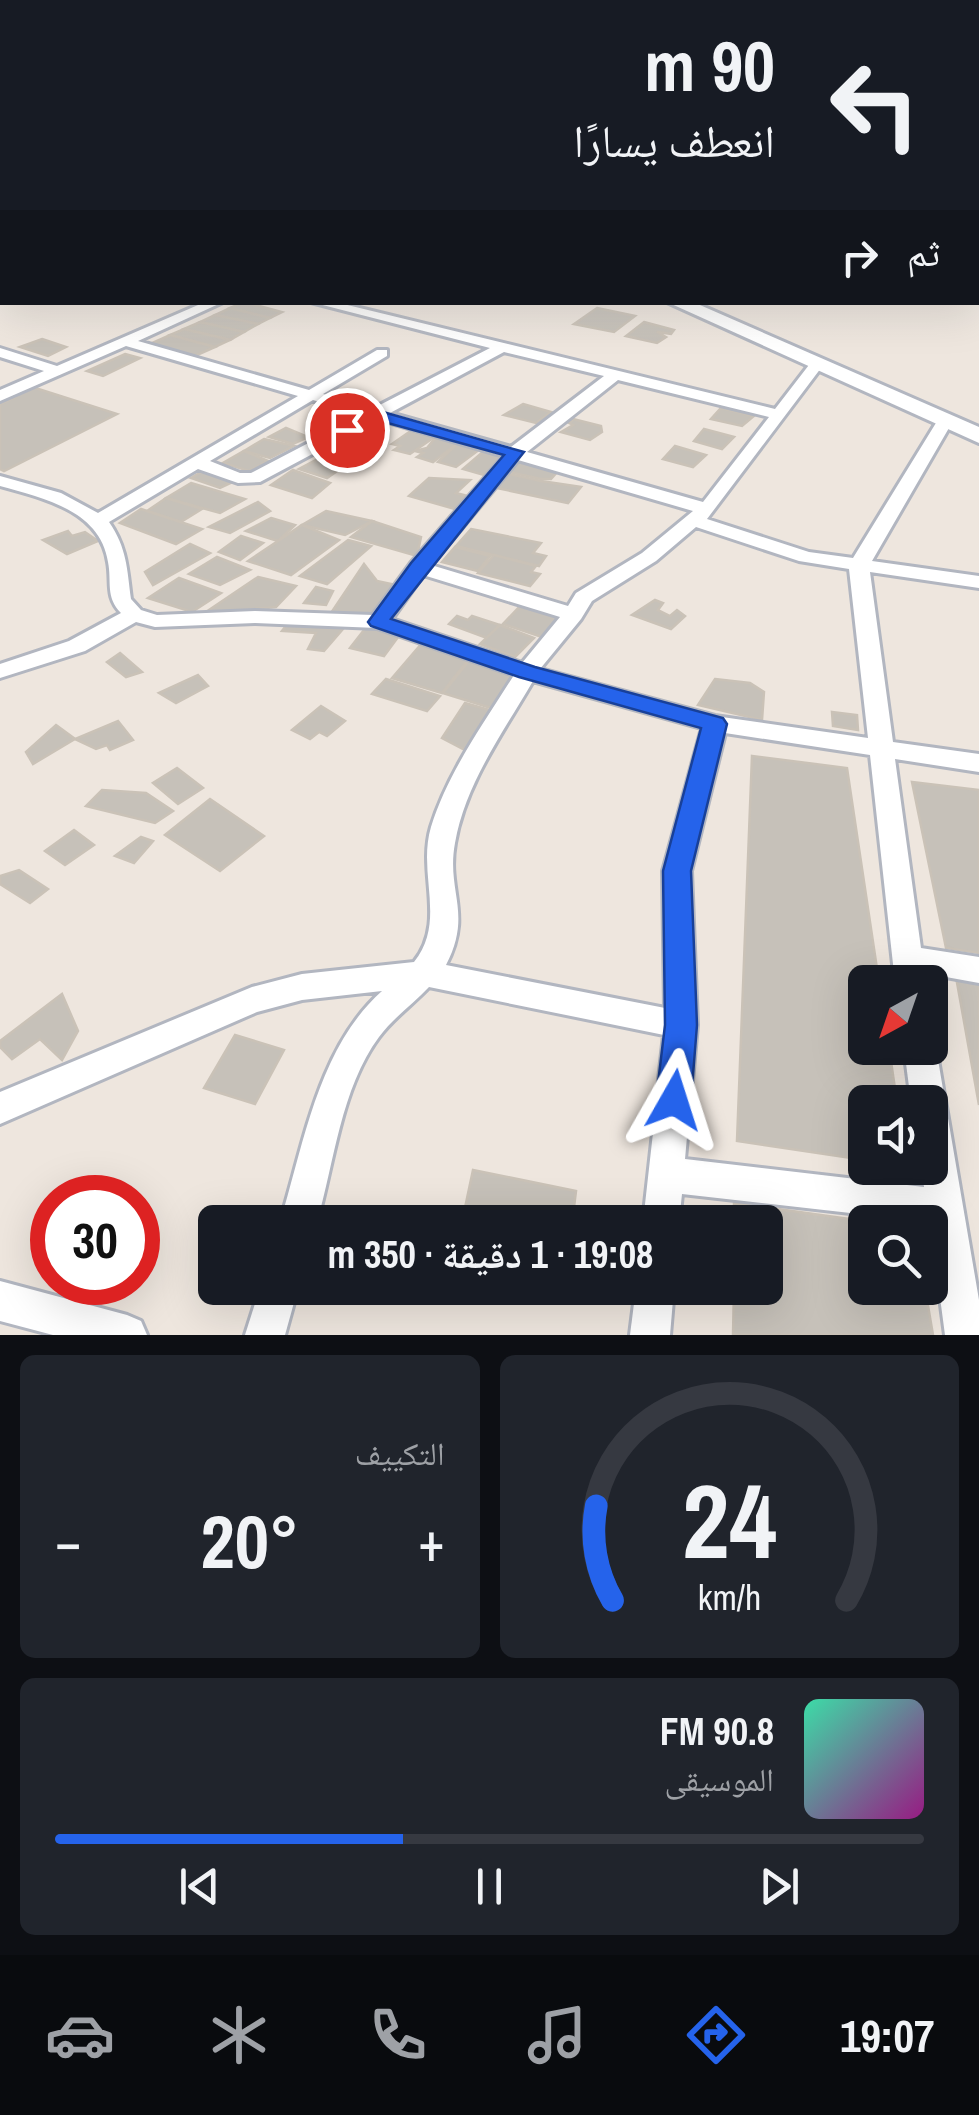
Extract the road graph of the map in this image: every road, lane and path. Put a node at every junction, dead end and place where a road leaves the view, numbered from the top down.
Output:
1 (210, 305) edge
2 (328, 305) edge
3 (683, 305) edge
4 (126, 342) junction
5 (501, 348) junction
6 (0, 352) edge
7 (382, 353) dead end
8 (817, 364) junction
9 (58, 370) junction
10 (616, 376) junction
11 (307, 394) junction
12 (0, 396) edge
13 (780, 414) junction
14 (376, 415) junction
15 (945, 421) junction
16 (979, 436) edge
17 (516, 452) junction
18 (196, 462) junction
19 (0, 481) edge
20 (701, 515) junction
21 (99, 520) junction
22 (418, 567) junction
23 (860, 567) junction
24 (979, 582) edge
25 (134, 614) junction
26 (574, 615) junction
27 (378, 622) junction
28 (0, 670) edge
29 (527, 672) junction
30 (715, 724) junction
31 (881, 748) junction
32 (979, 763) edge
33 (907, 965) edge
34 (948, 970) edge
35 (979, 970) edge
36 (426, 974) junction
37 (681, 1025) junction
38 (0, 1108) edge
39 (666, 1174) junction
40 (304, 1205) edge
41 (663, 1205) edge
42 (920, 1205) edge
43 (948, 1228) edge
44 (0, 1301) edge
45 (274, 1305) edge
46 (653, 1305) edge
47 (127, 1335) edge
48 (265, 1335) edge
49 (650, 1335) edge
50 (964, 1335) edge

1 - 4 street
2 - 5 street
3 - 8 street
4 - 9 street
4 - 11 street
5 - 10 street
5 - 14 street
6 - 9 street
7 - 11 street
8 - 13 street
8 - 15 street
9 - 12 street
10 - 13 street
10 - 17 street
11 - 14 street
11 - 18 street
13 - 20 street
14 - 17 street
14 - 18 street
15 - 16 street
15 - 23 street
17 - 20 street
17 - 22 street
18 - 21 street
19 - 21 street
20 - 23 street
20 - 26 street
21 - 25 street
22 - 26 street
22 - 27 street
23 - 24 street
23 - 31 street
25 - 27 street
25 - 28 street
26 - 29 street
27 - 29 street
29 - 30 street
29 - 36 street
30 - 31 street
30 - 37 street
31 - 32 street
31 - 33 street
34 - 35 street
36 - 37 street
36 - 38 street
36 - 40 street
37 - 39 street
39 - 41 street
39 - 42 street
43 - 50 street
44 - 47 street
45 - 48 street
46 - 49 street

